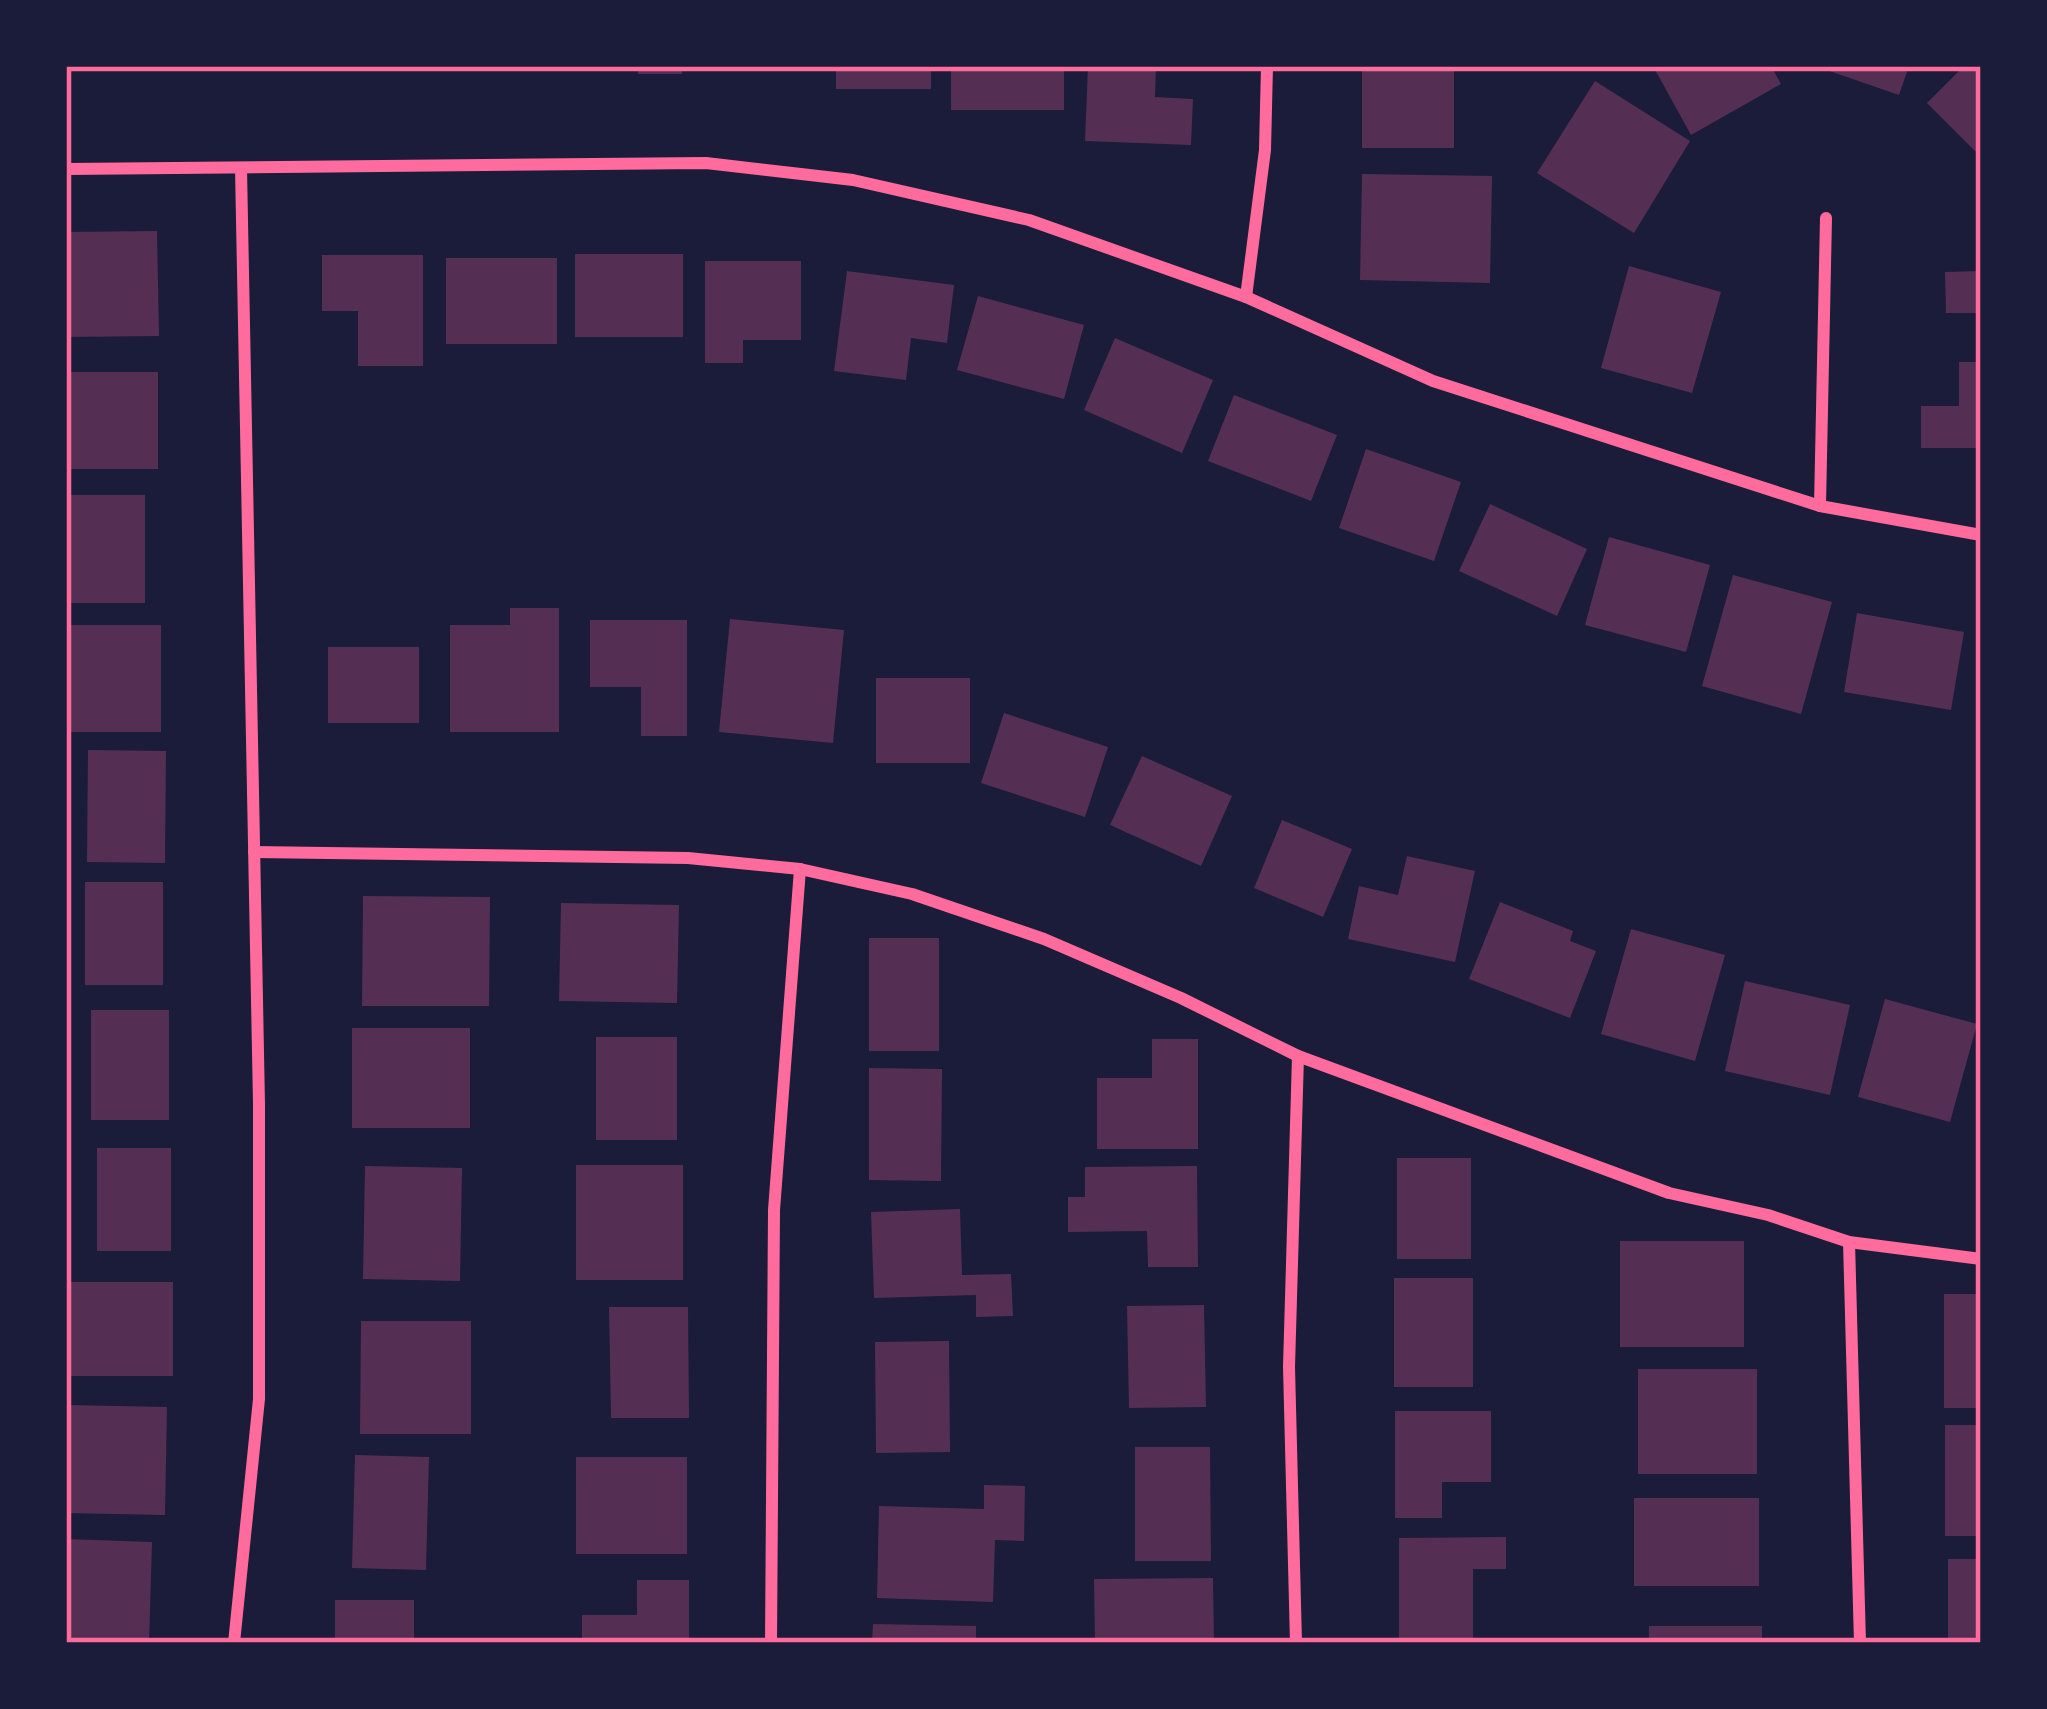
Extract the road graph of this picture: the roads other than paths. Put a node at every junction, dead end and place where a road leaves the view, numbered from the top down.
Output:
1 (1267, 66) edge
2 (241, 168) junction
3 (66, 170) edge
4 (1826, 218) dead end
5 (1246, 297) junction
6 (1820, 506) junction
7 (1981, 535) edge
8 (254, 852) junction
9 (800, 869) junction
10 (1298, 1056) junction
11 (1849, 1242) junction
12 (1981, 1259) edge
13 (234, 1643) edge
14 (771, 1643) edge
15 (1296, 1643) edge
16 (1860, 1643) edge

1 - 5 street
2 - 3 street
2 - 5 street
2 - 8 street
4 - 6 street
5 - 6 street
6 - 7 street
8 - 9 street
8 - 13 street
9 - 10 street
9 - 14 street
10 - 11 street
10 - 15 street
11 - 12 street
11 - 16 street

